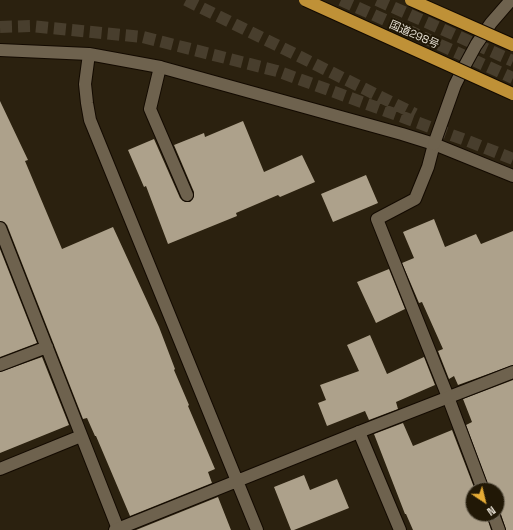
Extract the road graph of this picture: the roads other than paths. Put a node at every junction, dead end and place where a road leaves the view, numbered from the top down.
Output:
1 (305, 0) edge
2 (411, 0) edge
3 (511, 0) edge
4 (513, 45) edge
5 (0, 50) edge
6 (89, 54) junction
7 (160, 67) junction
8 (513, 94) edge
9 (434, 144) junction
10 (513, 176) edge
11 (187, 196) dead end
12 (0, 228) edge
13 (5, 256) edge
14 (47, 347) junction
15 (0, 365) edge
16 (513, 372) edge
17 (448, 397) junction
18 (359, 432) junction
19 (81, 436) junction
20 (0, 469) edge
21 (237, 481) junction
22 (481, 482) edge
23 (116, 529) edge
24 (257, 530) edge
25 (400, 530) edge

1 - 8 highway, 国道298号, bridge
2 - 4 highway, bridge
3 - 9 street
5 - 6 street
6 - 7 street
6 - 21 street
7 - 9 street
7 - 11 street
9 - 10 street
9 - 17 street
12 - 13 street
13 - 14 street
14 - 15 street
14 - 19 street
16 - 17 street
17 - 18 street
17 - 22 street
18 - 21 street
18 - 25 street
19 - 20 street
19 - 23 street
21 - 23 street
21 - 24 street

